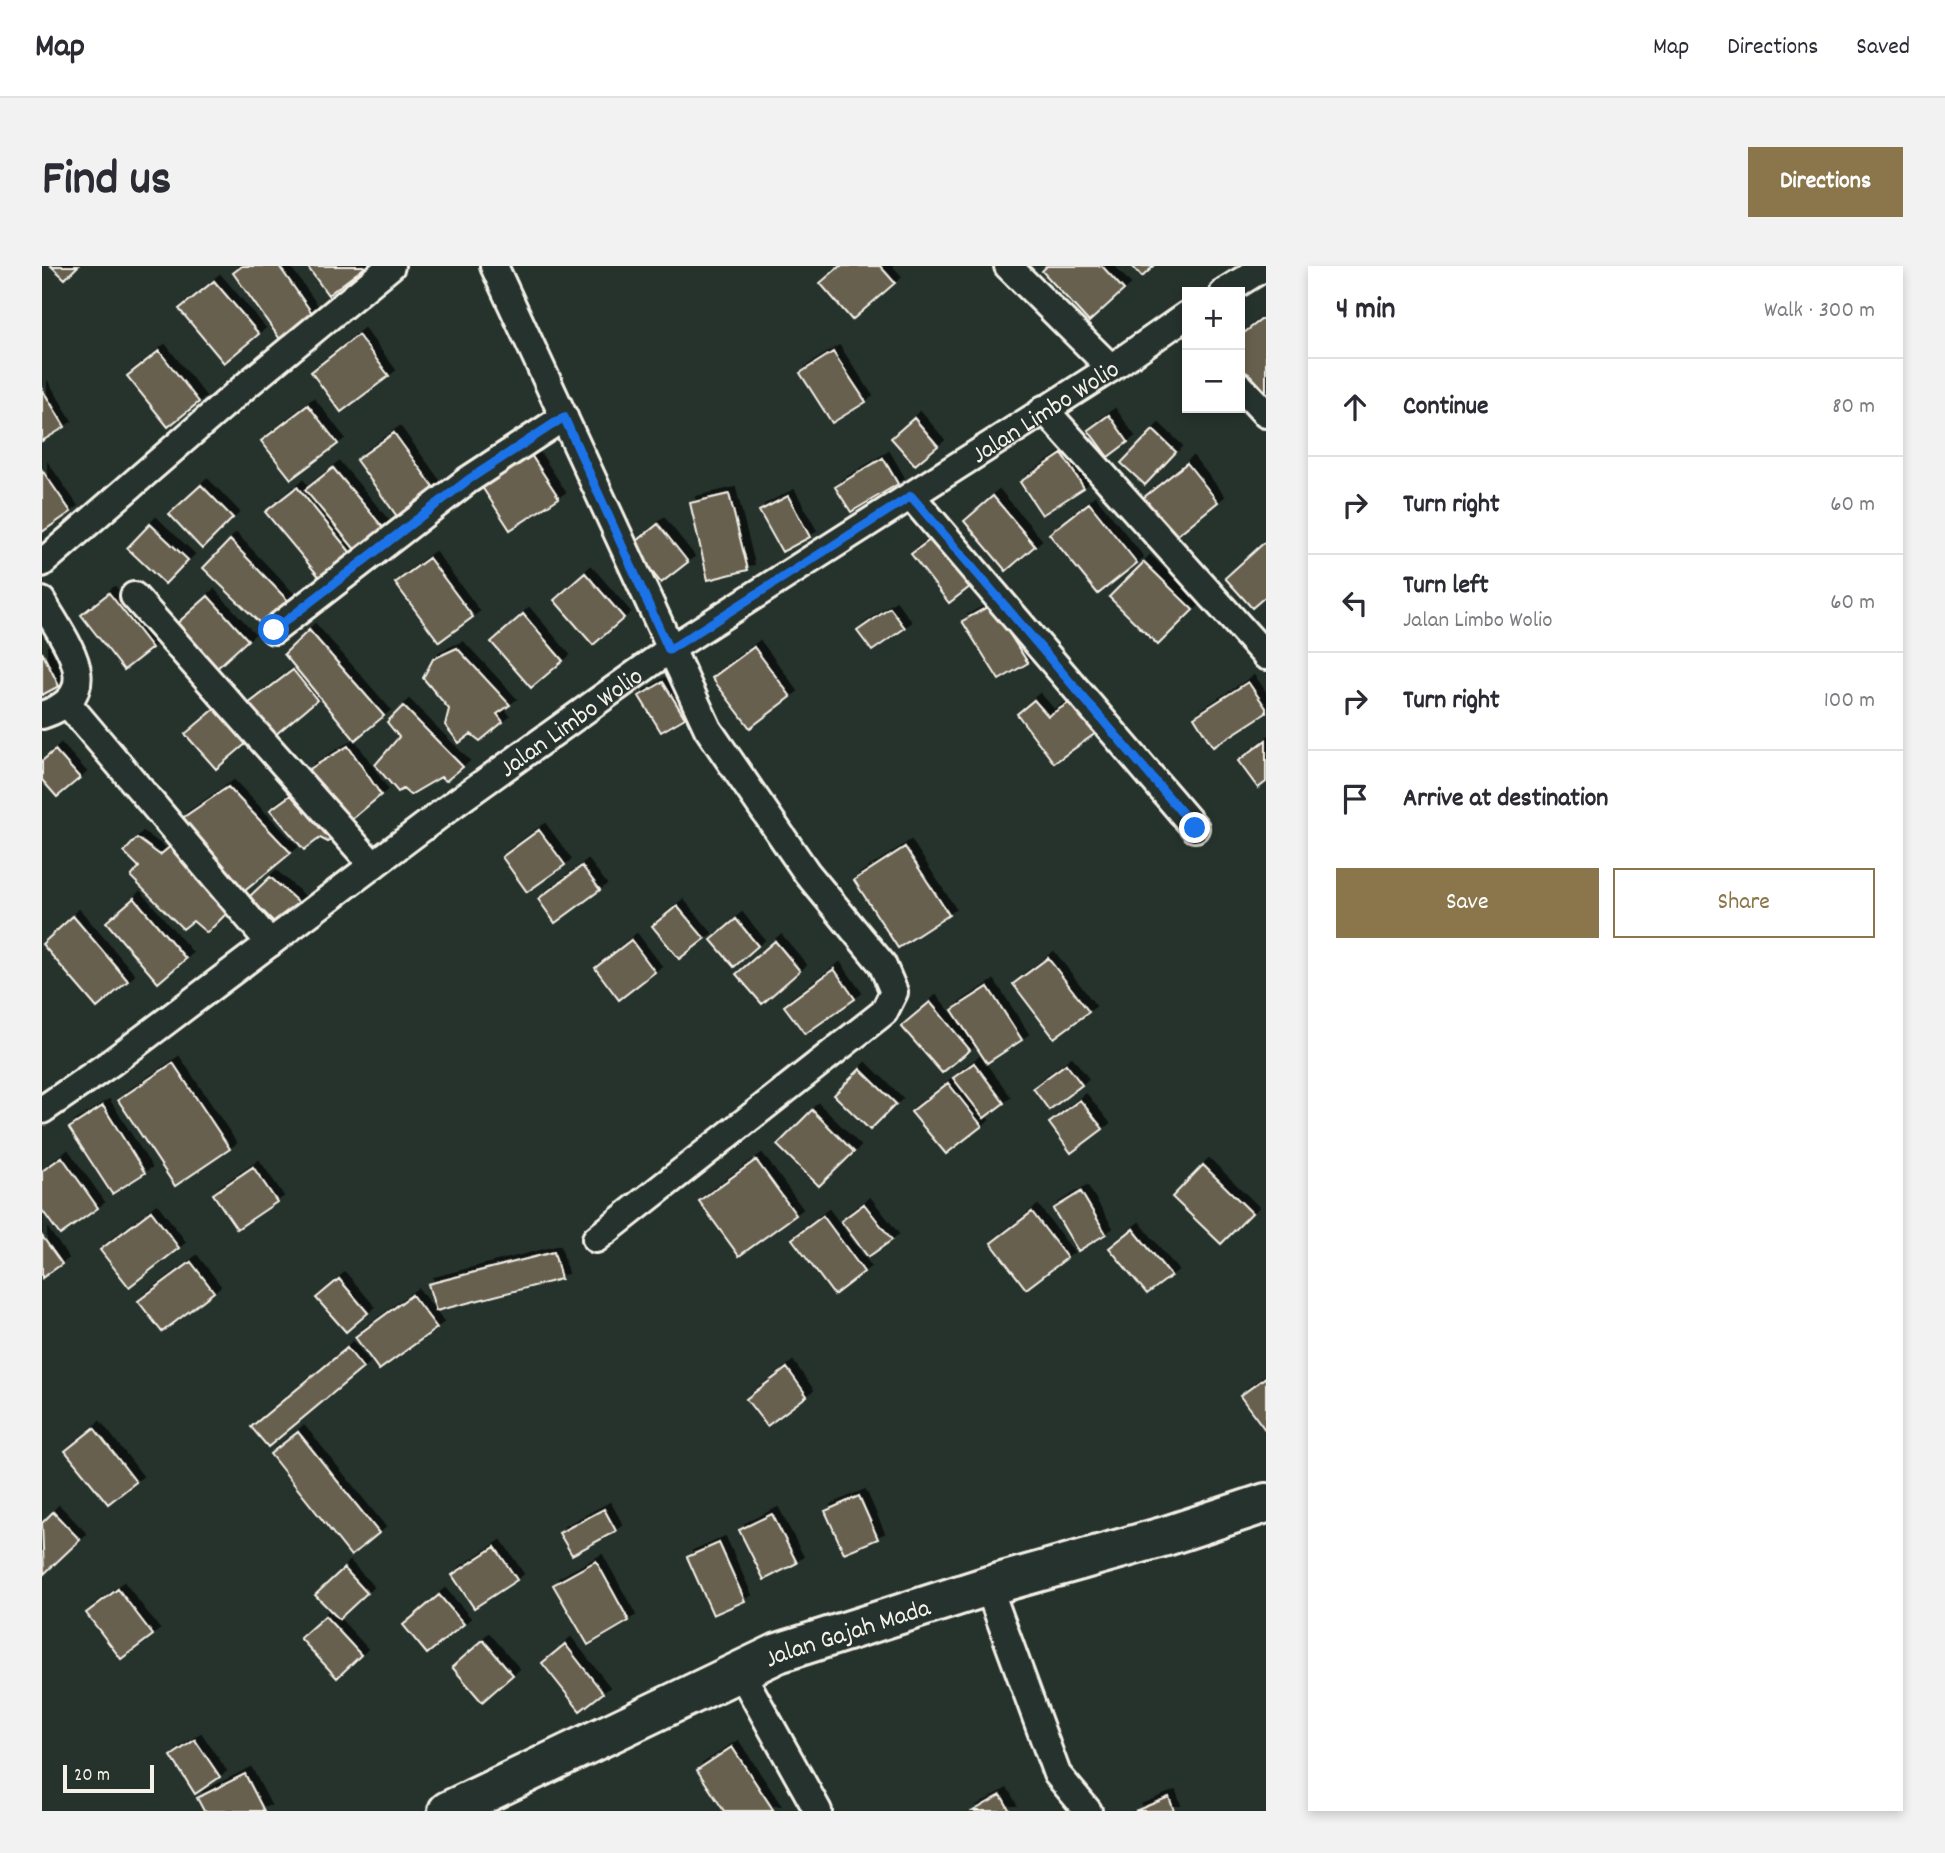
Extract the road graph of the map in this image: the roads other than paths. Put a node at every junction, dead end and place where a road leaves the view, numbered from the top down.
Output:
1 (391, 266) edge
2 (494, 266) edge
3 (1008, 266) edge
4 (1262, 267) edge
5 (1232, 287) edge
6 (1182, 323) edge
7 (1111, 368) junction
8 (1245, 391) edge
9 (1044, 409) junction
10 (1266, 414) edge
11 (564, 417) junction
12 (911, 496) junction
13 (42, 563) edge
14 (134, 596) dead end
15 (42, 601) edge
16 (274, 630) dead end
17 (669, 650) junction
18 (1266, 656) edge
19 (68, 704) junction
20 (42, 715) edge
21 (1195, 828) dead end
22 (373, 865) junction
23 (270, 943) junction
24 (42, 1110) edge
25 (596, 1239) dead end
26 (1266, 1503) edge
27 (988, 1586) junction
28 (740, 1671) junction
29 (448, 1811) edge
30 (818, 1811) edge
31 (1088, 1811) edge

1 - 13 street
2 - 11 street
3 - 7 street
4 - 5 street
6 - 7 street, Jalan Limbo Wolio
7 - 9 street, Jalan Limbo Wolio
8 - 10 street
9 - 12 street, Jalan Limbo Wolio
9 - 18 street
11 - 16 street
11 - 17 street
12 - 17 street, Jalan Limbo Wolio
12 - 21 street
14 - 22 street
15 - 19 street
17 - 22 street, Jalan Limbo Wolio
17 - 25 street
19 - 20 street
19 - 23 street
22 - 23 street, Jalan Limbo Wolio
23 - 24 street, Jalan Limbo Wolio
26 - 27 highway, Jalan Gajah Mada
27 - 28 highway, Jalan Gajah Mada
27 - 31 street
28 - 29 highway, Jalan Gajah Mada
28 - 30 street

